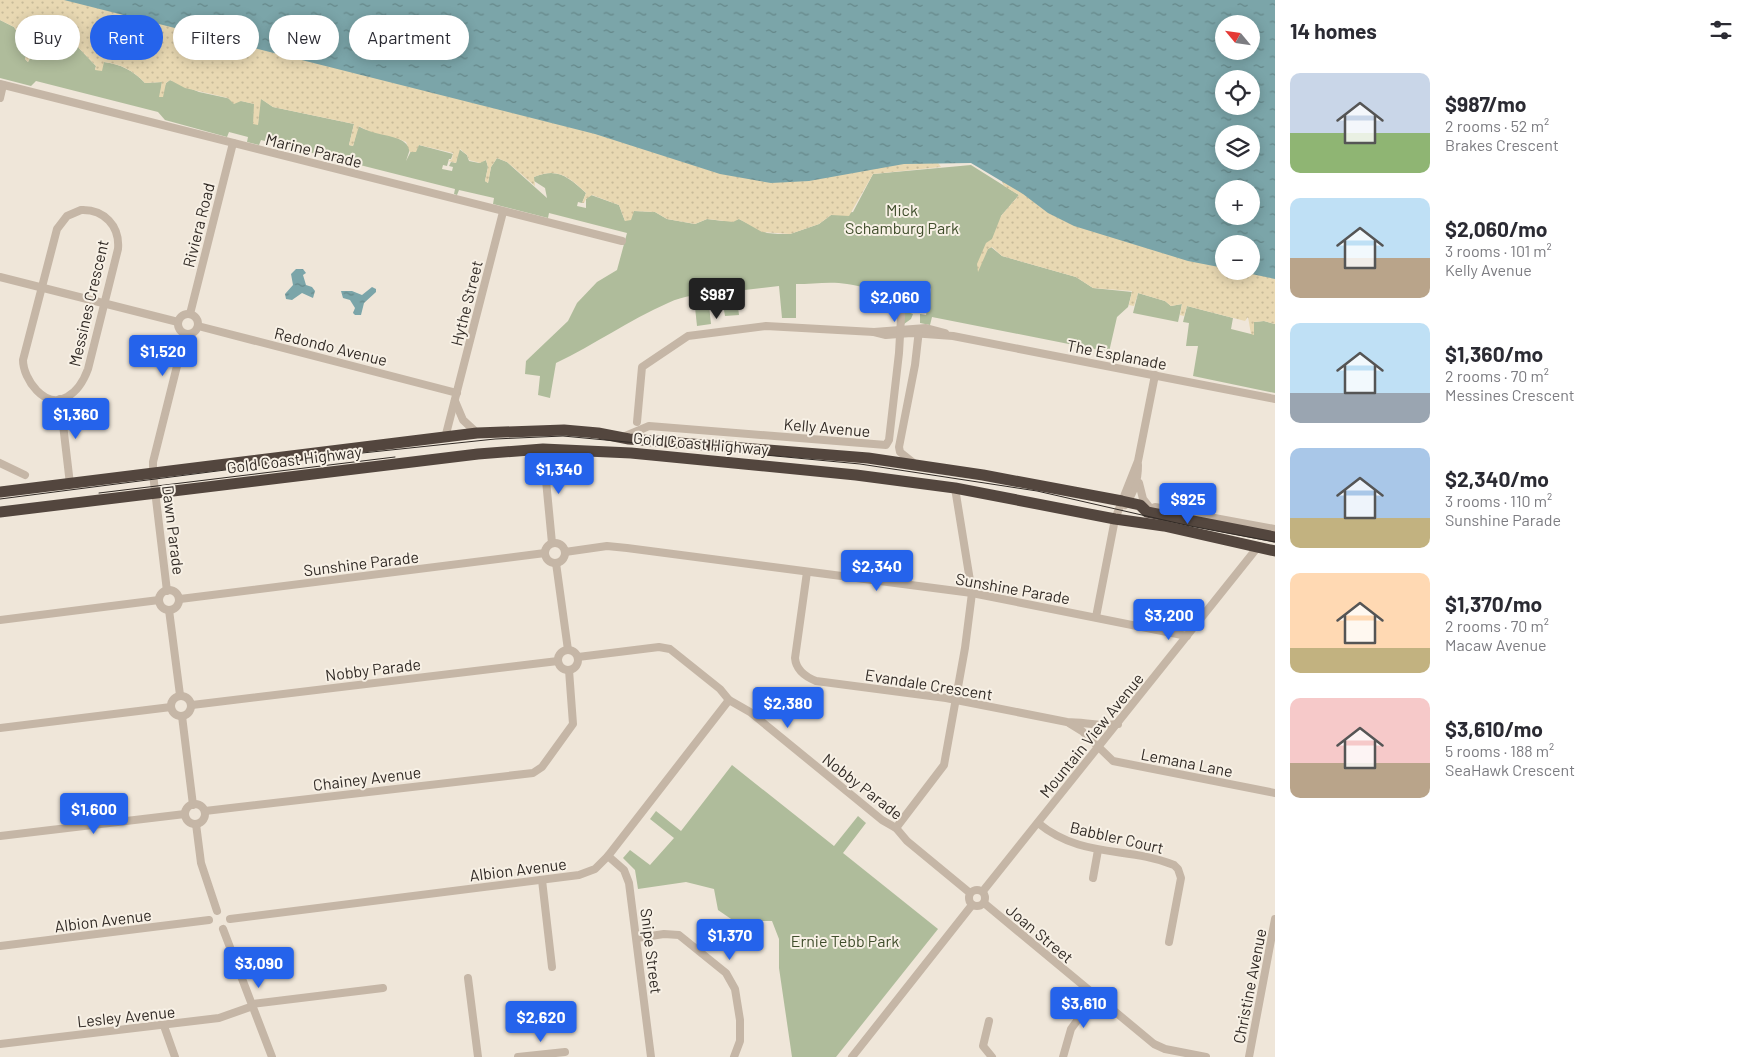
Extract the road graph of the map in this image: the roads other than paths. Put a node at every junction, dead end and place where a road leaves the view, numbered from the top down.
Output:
1 (2, 84) edge
2 (0, 98) edge
3 (233, 144) junction
4 (503, 212) junction
5 (622, 241) dead end
6 (0, 277) edge
7 (41, 288) junction
8 (902, 300) dead end
9 (104, 303) junction
10 (190, 314) junction
11 (178, 322) junction
12 (198, 326) junction
13 (916, 331) junction
14 (899, 332) junction
15 (185, 334) junction
16 (1154, 375) junction
17 (458, 390) junction
18 (1275, 399) edge
19 (60, 400) junction
20 (455, 401) junction
21 (637, 422) dead end
22 (477, 433) junction
23 (445, 438) junction
24 (621, 438) junction
25 (543, 449) junction
26 (1138, 460) junction
27 (0, 462) edge
28 (917, 466) junction
29 (153, 474) junction
30 (25, 475) dead end
31 (1138, 478) junction
32 (70, 484) junction
33 (955, 488) junction
34 (0, 492) edge
35 (155, 494) junction
36 (1125, 502) junction
37 (1156, 510) junction
38 (0, 512) edge
39 (1115, 519) junction
40 (1275, 529) edge
41 (1275, 538) edge
42 (552, 543) junction
43 (1257, 548) junction
44 (1275, 551) edge
45 (565, 552) junction
46 (545, 553) junction
47 (556, 563) junction
48 (807, 572) junction
49 (168, 591) junction
50 (972, 593) junction
51 (180, 599) junction
52 (159, 600) junction
53 (169, 610) junction
54 (1096, 617) junction
55 (0, 620) edge
56 (1187, 636) junction
57 (568, 650) junction
58 (578, 657) junction
59 (558, 661) junction
60 (569, 670) junction
61 (180, 695) junction
62 (729, 700) junction
63 (954, 700) junction
64 (192, 705) junction
65 (171, 707) junction
66 (182, 716) junction
67 (1067, 722) junction
68 (1118, 724) junction
69 (0, 728) edge
70 (1098, 748) junction
71 (1275, 793) edge
72 (193, 804) junction
73 (205, 811) junction
74 (185, 814) junction
75 (1038, 823) junction
76 (196, 824) junction
77 (896, 828) junction
78 (0, 836) edge
79 (1098, 850) junction
80 (608, 856) junction
81 (1093, 878) dead end
82 (542, 880) junction
83 (983, 891) junction
84 (970, 893) junction
85 (984, 903) junction
86 (972, 905) junction
87 (217, 911) junction
88 (230, 919) junction
89 (1275, 919) edge
90 (210, 920) junction
91 (223, 929) junction
92 (637, 938) junction
93 (1170, 942) dead end
94 (0, 946) edge
95 (552, 967) dead end
96 (468, 978) dead end
97 (383, 988) dead end
98 (1095, 996) junction
99 (253, 1005) junction
100 (989, 1021) dead end
101 (164, 1026) junction
102 (0, 1044) edge
103 (565, 1052) dead end
104 (175, 1057) edge
105 (272, 1057) edge
106 (478, 1057) edge
107 (518, 1057) edge
108 (651, 1057) edge
109 (734, 1057) edge
110 (852, 1057) edge
111 (992, 1057) edge
112 (1063, 1057) edge
113 (1206, 1057) edge
114 (1249, 1057) edge

1 - 2 street
1 - 3 street, Marine Parade
3 - 4 street, Marine Parade
3 - 10 street, Riviera Road
4 - 5 street, Marine Parade
4 - 17 street, Hythe Street
6 - 7 street
7 - 9 street
7 - 9 street, Messines Crescent
7 - 19 street, Messines Crescent
8 - 14 street, Kelly Avenue
9 - 11 street
9 - 19 street, Messines Crescent
10 - 11 street
10 - 12 street
11 - 15 street
12 - 15 street
12 - 17 street, Redondo Avenue
13 - 14 street, The Esplanade
13 - 16 street, The Esplanade
13 - 28 street
14 - 21 street, The Esplanade
14 - 24 street, Kelly Avenue
15 - 29 street
16 - 18 street, The Esplanade
16 - 26 street
17 - 20 street, Hythe Street
19 - 32 street
20 - 22 street
20 - 23 street, Hythe Street
22 - 23 highway, Gold Coast Highway
22 - 24 highway, Gold Coast Highway
23 - 29 highway, Gold Coast Highway
24 - 28 highway, Gold Coast Highway
25 - 33 highway, Gold Coast Highway
25 - 35 highway, Gold Coast Highway
25 - 42 street
26 - 31 street
26 - 36 street
27 - 30 street
28 - 36 highway, Gold Coast Highway
29 - 32 highway, Gold Coast Highway
29 - 35 street, Dawn Parade
31 - 36 street
31 - 37 street
32 - 34 highway, Gold Coast Highway
33 - 39 highway, Gold Coast Highway
33 - 50 street
35 - 38 highway, Gold Coast Highway
35 - 49 street, Dawn Parade
36 - 37 highway, Gold Coast Highway
36 - 39 street
37 - 40 street, Gold Coast Highway
37 - 41 highway, Gold Coast Highway
39 - 43 highway, Gold Coast Highway
39 - 54 street
42 - 45 street
42 - 46 street
43 - 44 highway, Gold Coast Highway
43 - 56 street, Mountain View Avenue
45 - 47 street
45 - 48 street, Sunshine Parade
46 - 47 street
46 - 51 street, Sunshine Parade
47 - 57 street
48 - 50 street, Sunshine Parade
48 - 63 street, Evandale Crescent
49 - 51 street
49 - 52 street
50 - 54 street, Sunshine Parade
50 - 63 street
51 - 53 street
52 - 53 street
52 - 55 street
53 - 61 street
54 - 56 street, Sunshine Parade
56 - 68 street, Mountain View Avenue
57 - 58 street
57 - 59 street
58 - 60 street
58 - 62 street, Nobby Parade
59 - 60 street
59 - 64 street, Nobby Parade
60 - 73 street, Chainey Avenue
61 - 64 street
61 - 65 street
62 - 77 street, Nobby Parade
62 - 80 street, Albion Avenue
63 - 67 street, Evandale Crescent
63 - 77 street
64 - 66 street
65 - 66 street
65 - 69 street
66 - 72 street
67 - 68 street, Evandale Crescent
67 - 70 street, Evandale Crescent
68 - 70 street, Mountain View Avenue
70 - 71 street, Lemana Lane
70 - 75 street, Mountain View Avenue
72 - 73 street
72 - 74 street
73 - 76 street
74 - 76 street
74 - 78 street
75 - 79 street, Babbler Court
75 - 83 street, Mountain View Avenue
76 - 87 street
77 - 84 street, Nobby Parade
79 - 81 street
79 - 93 street, Babbler Court
80 - 82 street, Albion Avenue
80 - 92 street, Snipe Street
82 - 88 street, Albion Avenue
82 - 95 street
83 - 84 street
83 - 85 street
84 - 86 street
85 - 86 street
85 - 98 street, Joan Street
86 - 110 street
87 - 88 street
87 - 90 street
88 - 91 street
89 - 114 street, Christine Avenue
90 - 91 street
90 - 94 street, Albion Avenue
91 - 99 street
92 - 108 street, Snipe Street
92 - 109 street
96 - 106 street
97 - 99 street, Lesley Avenue
98 - 112 street
98 - 113 street, Joan Street
99 - 101 street, Lesley Avenue
99 - 105 street
100 - 111 street
101 - 102 street, Lesley Avenue
101 - 104 street
103 - 107 street

